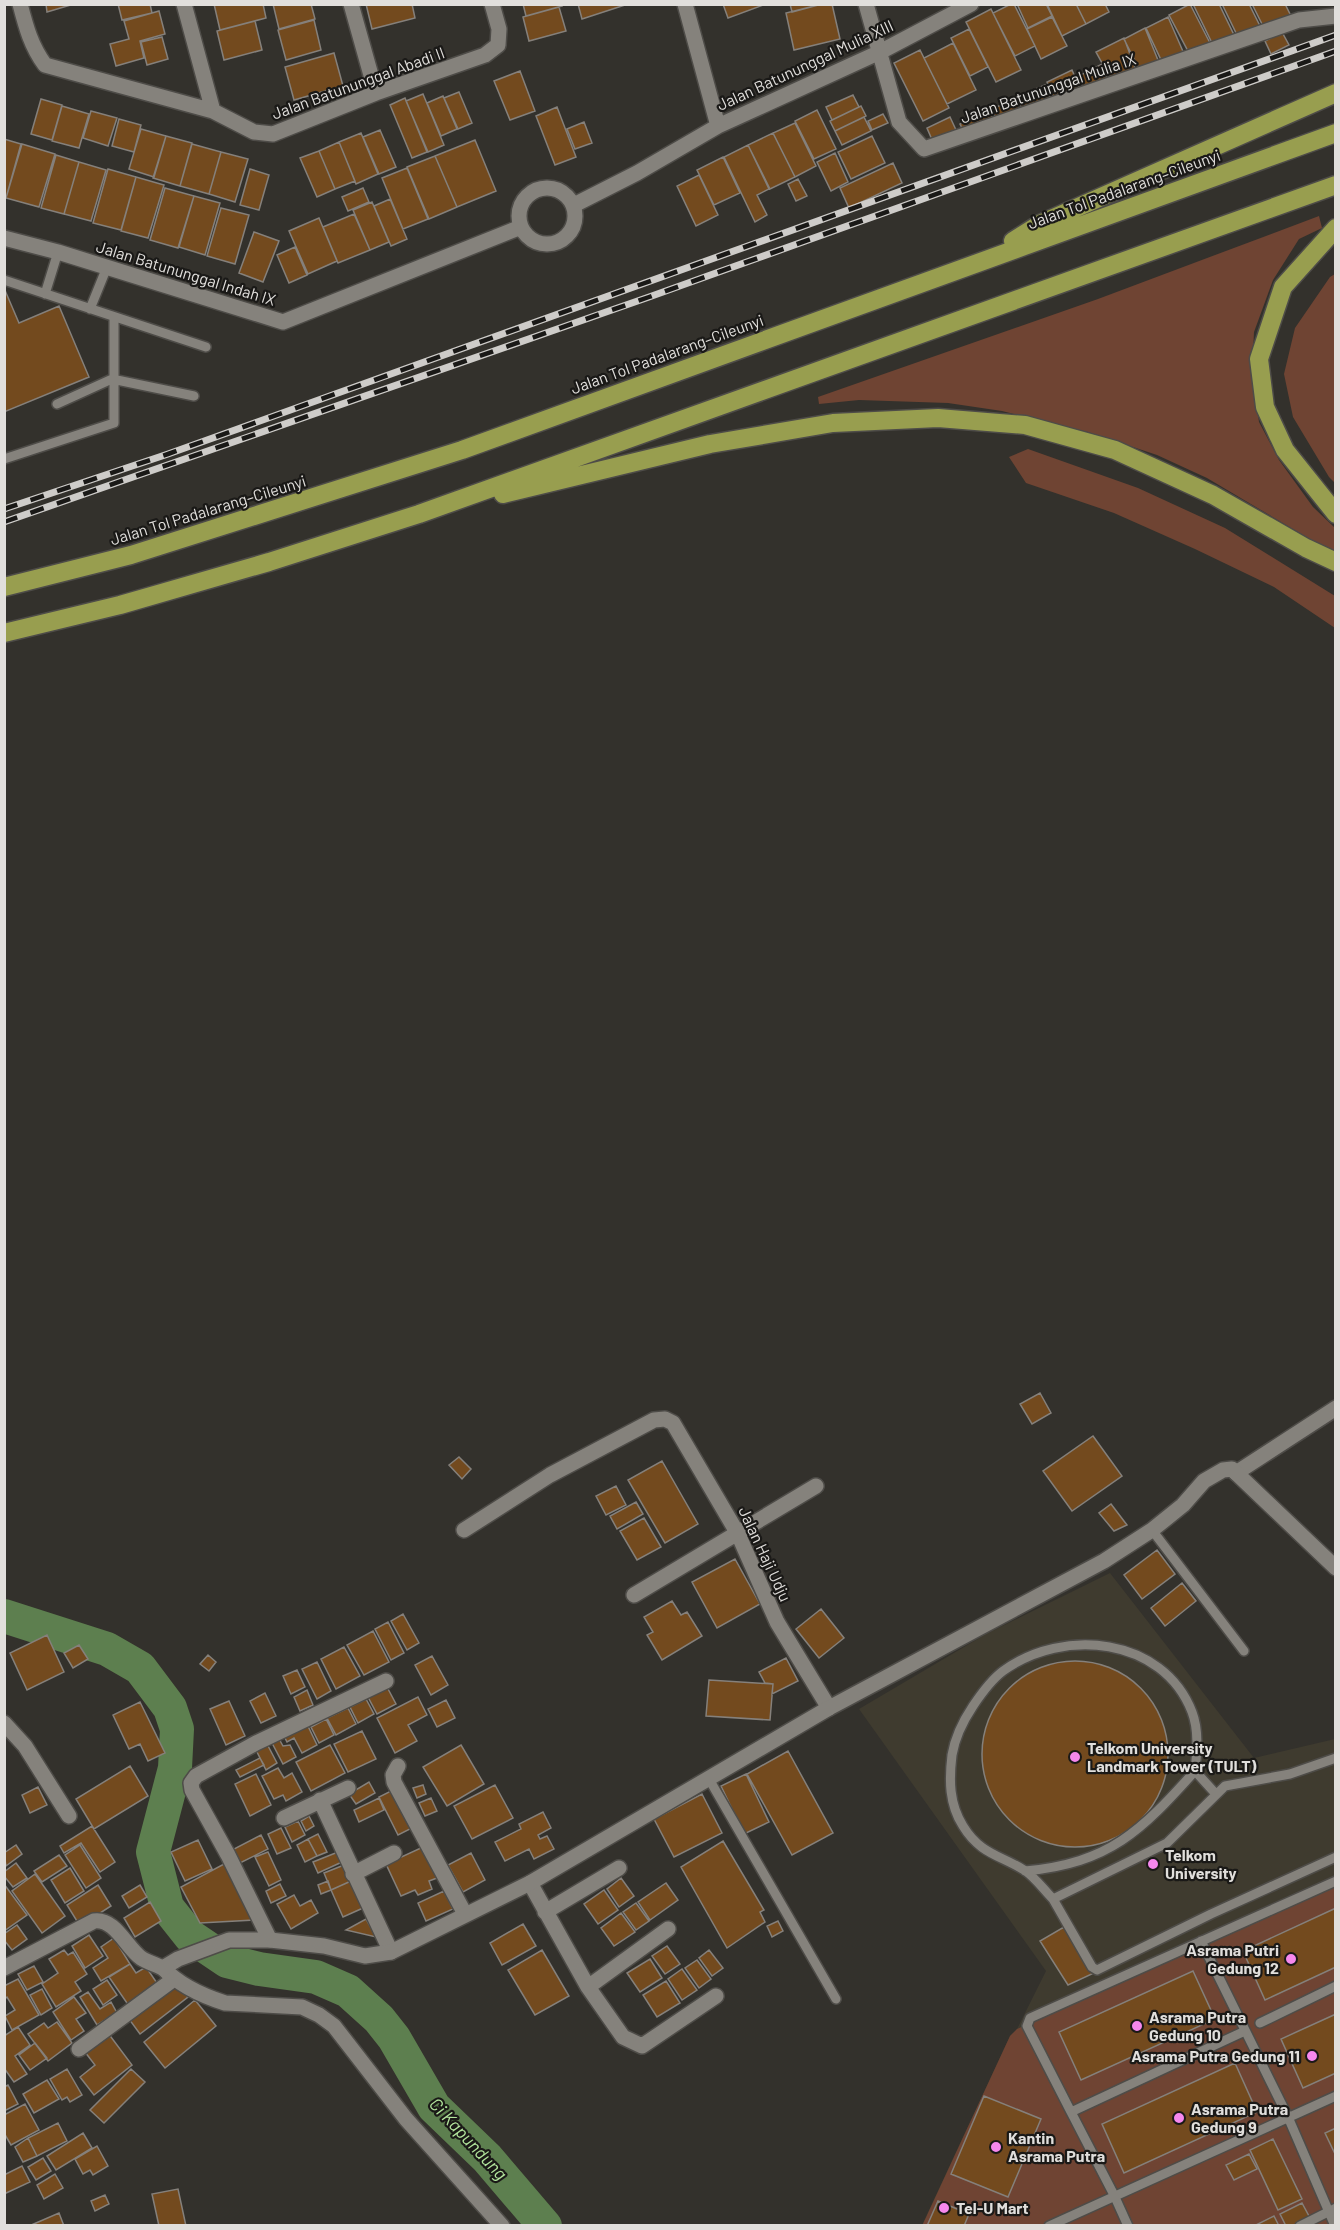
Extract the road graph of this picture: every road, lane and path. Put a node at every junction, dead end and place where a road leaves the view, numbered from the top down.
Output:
1 (20, 4) edge
2 (184, 4) edge
3 (351, 4) edge
4 (492, 4) edge
5 (685, 4) edge
6 (866, 4) edge
7 (971, 4) edge
8 (1335, 16) edge
9 (880, 52) junction
10 (376, 93) junction
11 (1335, 93) edge
12 (213, 111) junction
13 (718, 126) junction
14 (1335, 134) edge
15 (1335, 185) edge
16 (574, 205) junction
17 (521, 228) junction
18 (1335, 228) edge
19 (4, 238) edge
20 (58, 252) junction
21 (975, 263) junction
22 (107, 267) junction
23 (4, 280) edge
24 (45, 294) junction
25 (90, 309) junction
26 (114, 318) junction
27 (206, 347) dead end
28 (112, 379) junction
29 (194, 396) dead end
30 (57, 404) dead end
31 (4, 459) edge
32 (419, 514) junction
33 (1335, 514) edge
34 (1335, 562) edge
35 (4, 587) edge
36 (4, 633) edge
37 (1335, 1408) edge
38 (1236, 1473) junction
39 (816, 1486) dead end
40 (464, 1530) dead end
41 (1152, 1530) junction
42 (738, 1534) junction
43 (1335, 1568) edge
44 (634, 1595) dead end
45 (1244, 1651) dead end
46 (386, 1682) dead end
47 (829, 1708) junction
48 (4, 1723) edge
49 (1335, 1758) edge
50 (398, 1766) dead end
51 (1195, 1771) junction
52 (709, 1779) junction
53 (348, 1788) dead end
54 (1215, 1793) junction
55 (320, 1800) junction
56 (69, 1816) dead end
57 (284, 1818) dead end
58 (394, 1853) dead end
59 (1335, 1857) edge
60 (619, 1868) dead end
61 (1025, 1871) junction
62 (353, 1874) junction
63 (1335, 1881) edge
64 (530, 1883) junction
65 (1053, 1899) junction
66 (545, 1912) junction
67 (465, 1914) junction
68 (668, 1929) dead end
69 (270, 1940) junction
70 (1201, 1941) junction
71 (391, 1952) junction
72 (4, 1968) edge
73 (169, 1973) junction
74 (1335, 1986) edge
75 (588, 1987) junction
76 (716, 1996) dead end
77 (836, 1999) dead end
78 (1260, 2023) dead end
79 (1245, 2031) junction
80 (79, 2049) dead end
81 (1335, 2096) edge
82 (1071, 2112) junction
83 (1288, 2117) junction
84 (1114, 2194) junction
85 (1332, 2210) edge
86 (502, 2226) edge
87 (1049, 2226) edge
88 (1128, 2226) edge
89 (1300, 2226) edge
90 (1335, 2226) edge

1 - 12 street, Jalan Batununggal Abadi II
2 - 12 street
3 - 10 street
4 - 10 street, Jalan Batununggal Abadi II
5 - 13 street
6 - 9 street, Jalan Batununggal Mulia IX
7 - 9 street, Jalan Batununggal Mulia XIII
8 - 9 street, Jalan Batununggal Mulia IX
9 - 13 street, Jalan Batununggal Mulia XIII
10 - 12 street, Jalan Batununggal Abadi II
11 - 21 highway
13 - 16 street
14 - 21 highway, Jalan Tol Padalarang–Cileunyi
15 - 32 highway
16 - 17 street
16 - 17 street
17 - 22 street, Jalan Batununggal Indah IX
18 - 33 highway
19 - 20 street, Jalan Batununggal Indah IX
20 - 22 street, Jalan Batununggal Indah IX
20 - 24 lane
21 - 35 highway, Jalan Tol Padalarang–Cileunyi
22 - 25 lane
23 - 24 lane
24 - 25 lane
25 - 26 lane
26 - 27 lane
26 - 28 lane
28 - 29 lane
28 - 30 lane
28 - 31 lane
32 - 34 highway
32 - 36 highway
37 - 38 street
38 - 41 street
38 - 43 street
39 - 42 street
40 - 42 street, Jalan Haji Udju
41 - 45 lane
41 - 47 street
42 - 44 street
42 - 47 street, Jalan Haji Udju
46 - 69 street
47 - 52 street
48 - 56 street
49 - 54 lane
50 - 67 street
51 - 54 lane
51 - 61 lane
51 - 61 lane
52 - 64 street
52 - 77 lane
53 - 55 street
54 - 65 lane
55 - 57 street
55 - 62 street
58 - 62 street
59 - 65 lane
60 - 66 street
61 - 65 lane
62 - 71 street
63 - 70 lane
64 - 66 street
64 - 67 street
66 - 75 street
67 - 71 street
68 - 75 street
69 - 71 street
69 - 73 street
70 - 79 lane
70 - 82 lane
72 - 73 street
73 - 80 street
73 - 86 street
74 - 78 lane
75 - 76 street
79 - 82 lane
79 - 83 lane
81 - 83 lane
82 - 84 lane
83 - 84 lane
83 - 85 lane
84 - 87 lane
84 - 88 lane
85 - 89 lane
85 - 90 lane

